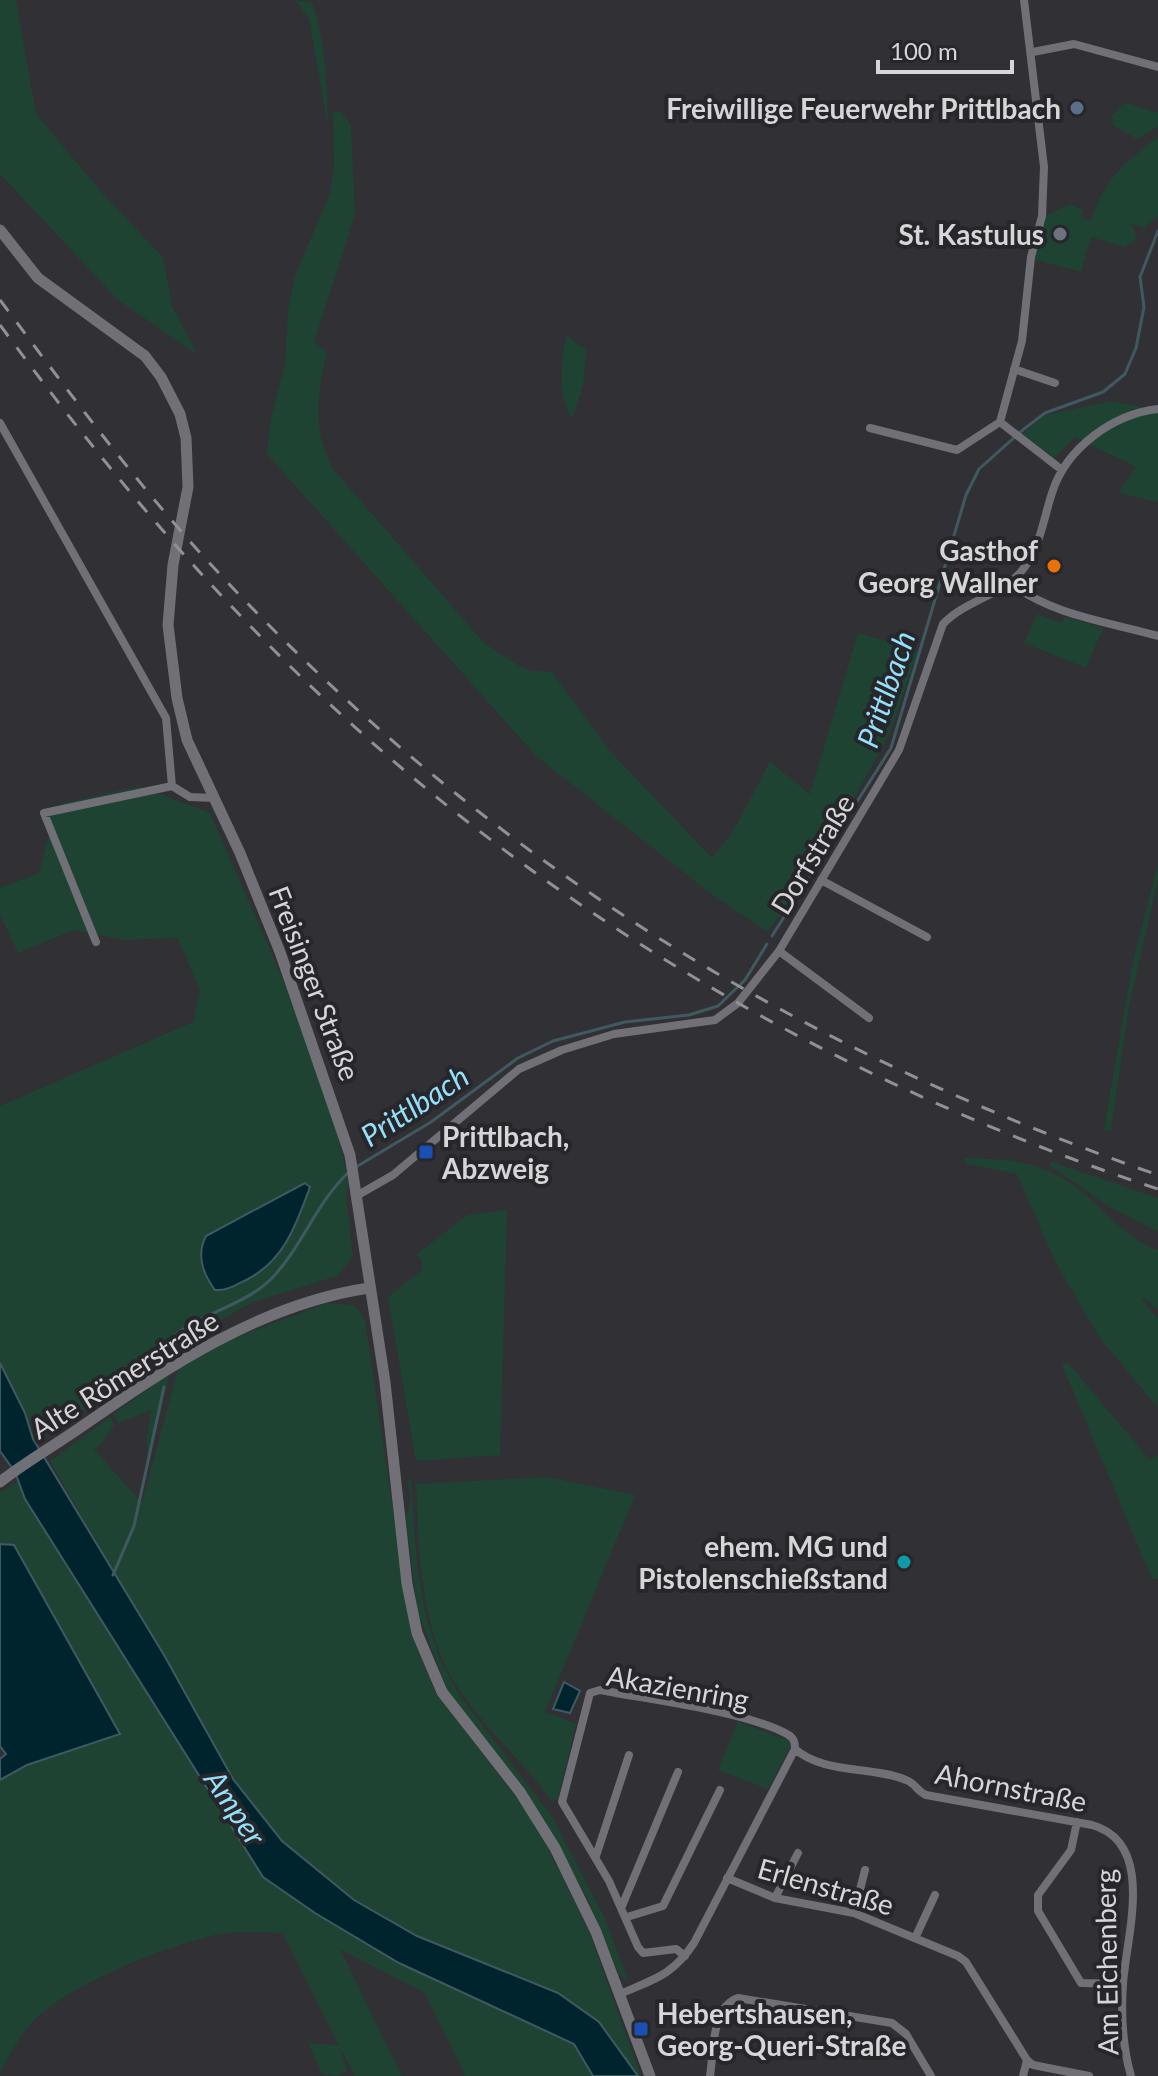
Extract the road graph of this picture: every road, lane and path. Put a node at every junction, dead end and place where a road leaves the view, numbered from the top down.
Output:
1 (1024, 0) edge
2 (1033, 52) junction
3 (1158, 67) edge
4 (0, 230) edge
5 (1014, 369) junction
6 (1055, 383) dead end
7 (1158, 409) edge
8 (1000, 422) junction
9 (0, 423) edge
10 (870, 428) dead end
11 (1062, 470) junction
12 (1009, 582) junction
13 (1158, 636) edge
14 (172, 786) junction
15 (214, 798) junction
16 (821, 880) junction
17 (927, 937) dead end
18 (96, 942) dead end
19 (779, 951) junction
20 (869, 1018) dead end
21 (358, 1195) junction
22 (369, 1288) junction
23 (3, 1480) edge
24 (795, 1749) junction
25 (629, 1755) dead end
26 (678, 1772) dead end
27 (720, 1790) dead end
28 (1077, 1822) junction
29 (1124, 1848) joint
30 (798, 1853) dead end
31 (596, 1856) junction
32 (865, 1870) dead end
33 (727, 1878) junction
34 (935, 1895) dead end
35 (775, 1898) junction
36 (622, 1906) junction
37 (854, 1913) junction
38 (627, 1917) junction
39 (916, 1936) junction
40 (685, 1956) junction
41 (1123, 1984) junction
42 (620, 1994) junction
43 (1027, 2060) junction
44 (650, 2076) edge
45 (710, 2076) edge
46 (931, 2076) edge
47 (1023, 2076) edge
48 (1089, 2076) edge
49 (1131, 2076) edge

1 - 2 street
2 - 3 street
2 - 5 street
4 - 15 main road, Freisinger Straße
5 - 6 street
5 - 8 street
7 - 11 street, Dorfstraße
8 - 10 street
8 - 11 street
9 - 14 street
11 - 12 street, Dorfstraße
12 - 13 street
12 - 16 street, Dorfstraße
14 - 15 street
14 - 18 street
15 - 21 main road, Freisinger Straße
16 - 17 street
16 - 19 street, Dorfstraße
19 - 20 street
19 - 21 street, Dorfstraße
21 - 22 main road, Freisinger Straße
22 - 23 main road, Alte Römerstraße
22 - 42 main road, Freisinger Straße
24 - 28 street, Ahornstraße
24 - 31 street, Akazienring
24 - 33 street
25 - 31 street
26 - 36 street
27 - 38 street
28 - 29 street, Ahornstraße
28 - 41 street
29 - 41 street, Am Eichenberg
30 - 35 street
31 - 36 street, Akazienring
32 - 37 street
33 - 35 street, Erlenstraße
33 - 40 street
34 - 39 street
35 - 37 street, Erlenstraße
36 - 38 street, Akazienring
37 - 39 street, Erlenstraße
38 - 40 street, Akazienring
39 - 43 street, Erlenstraße
40 - 42 street
41 - 49 street, Am Eichenberg
42 - 44 main road, Freisinger Straße
43 - 47 street
43 - 48 street
45 - 46 street

